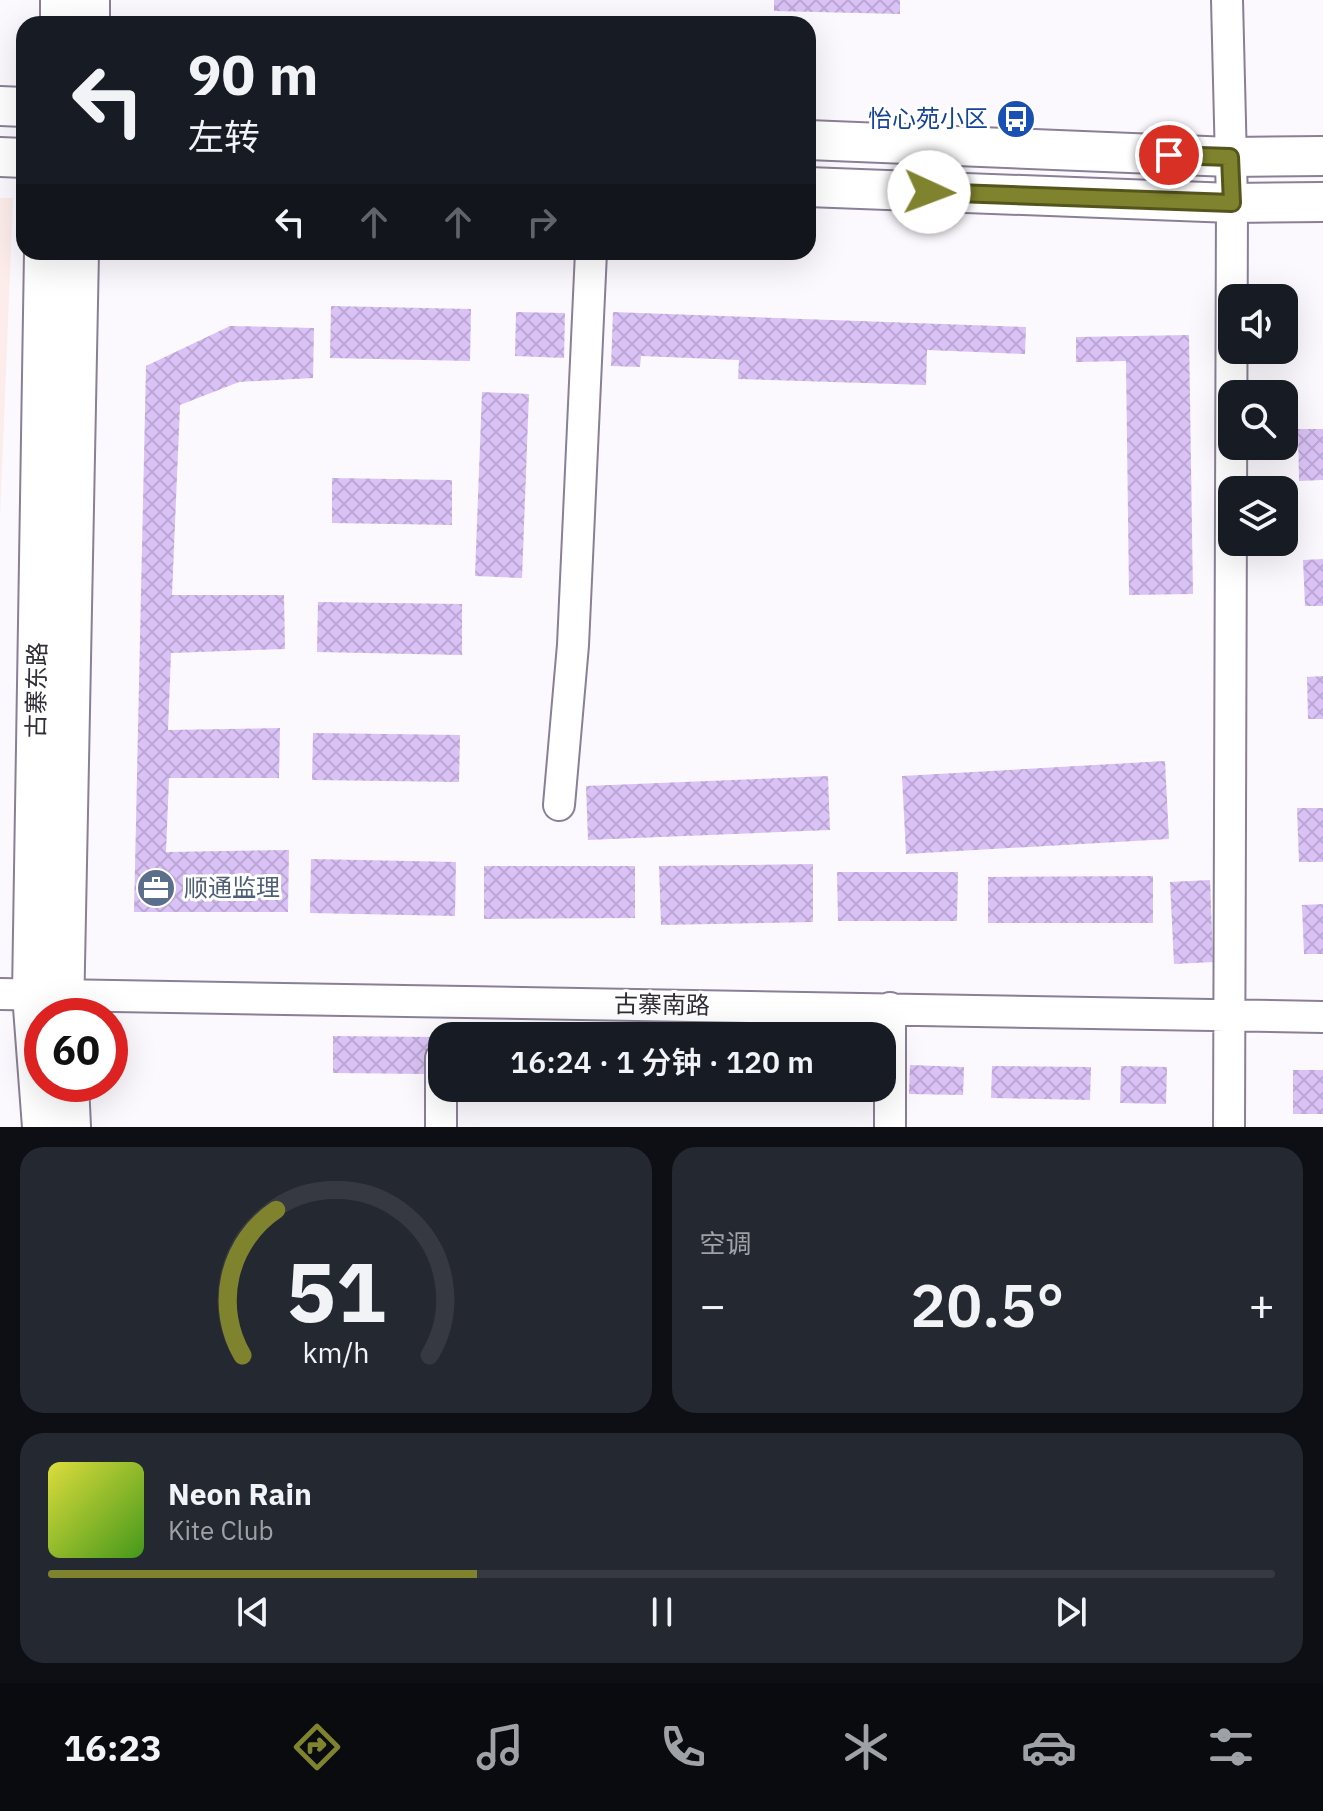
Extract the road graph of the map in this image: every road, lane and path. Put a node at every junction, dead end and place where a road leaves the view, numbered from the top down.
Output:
1 (1227, 0) edge
2 (816, 140) edge
3 (1323, 156) edge
4 (1230, 157) junction
5 (816, 187) edge
6 (1323, 202) edge
7 (1232, 203) junction
8 (44, 260) edge
9 (79, 260) edge
10 (591, 260) edge
11 (559, 805) dead end
12 (40, 998) edge
13 (40, 998) edge
14 (128, 1001) edge
15 (890, 1008) junction
16 (1230, 1014) junction
17 (1323, 1017) edge
18 (42, 1102) edge
19 (70, 1102) edge
20 (441, 1102) edge
21 (42, 1127) edge
22 (71, 1127) edge
23 (441, 1127) edge
24 (890, 1127) edge
25 (1229, 1127) edge

1 - 4 street
2 - 4 main road
3 - 4 main road
4 - 7 street
5 - 7 main road
6 - 7 main road
7 - 16 street
8 - 12 main road, 古寨东路
9 - 13 main road, 古寨东路
10 - 11 street
14 - 15 street, 古寨南路
15 - 16 street, 古寨南路
15 - 24 street
16 - 17 street, 古寨南路
16 - 25 street
18 - 21 main road, 古寨东路
19 - 22 main road
20 - 23 street

